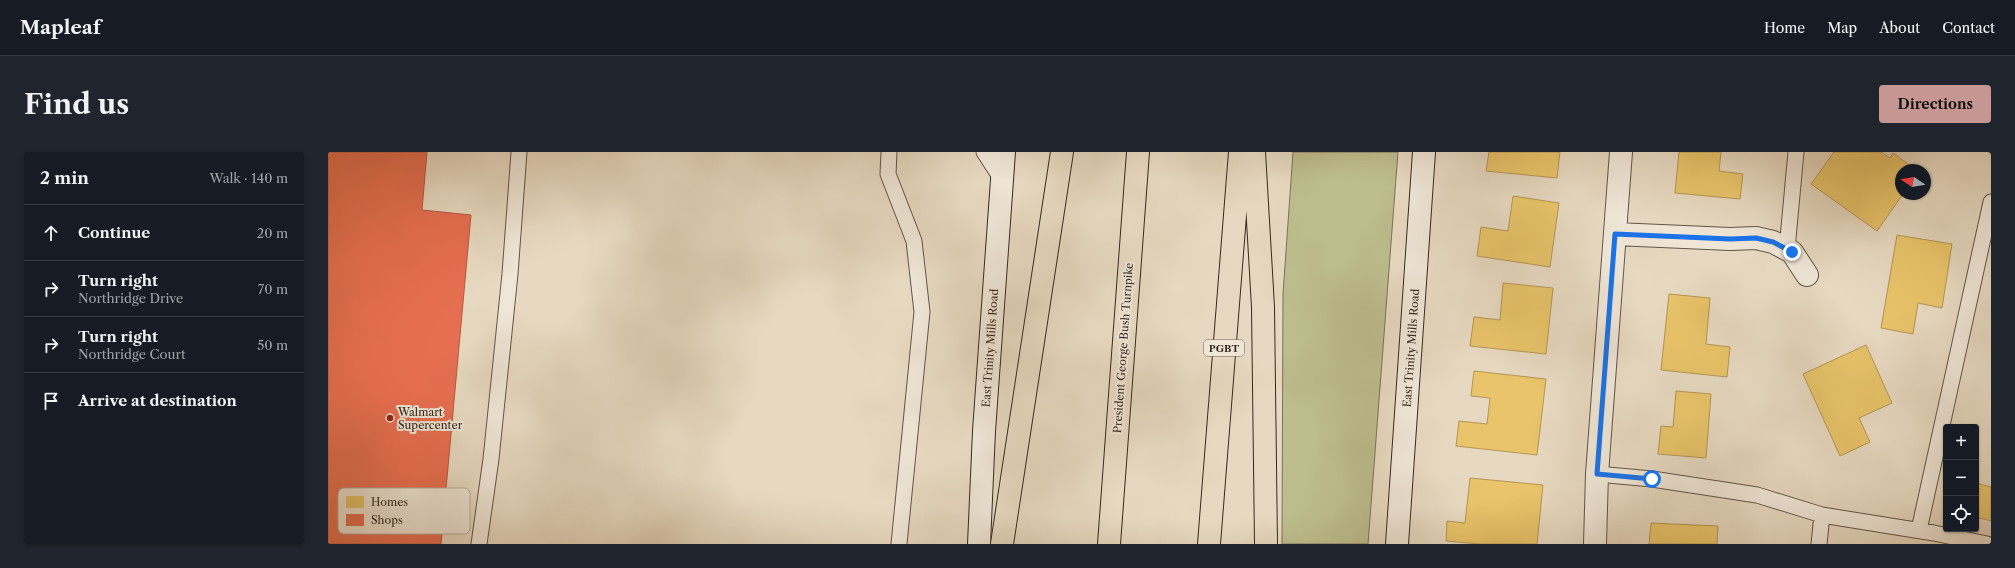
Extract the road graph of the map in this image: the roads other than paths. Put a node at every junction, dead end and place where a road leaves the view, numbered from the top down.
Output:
1 (519, 152) edge
2 (889, 152) edge
3 (984, 152) edge
4 (1004, 152) edge
5 (1062, 152) edge
6 (1138, 152) edge
7 (1240, 152) edge
8 (1254, 152) edge
9 (1424, 152) edge
10 (1621, 152) edge
11 (1796, 152) edge
12 (1002, 180) junction
13 (1991, 202) edge
14 (1615, 234) junction
15 (1787, 249) junction
16 (1807, 275) dead end
17 (1597, 474) junction
18 (1822, 515) junction
19 (1919, 530) junction
20 (480, 544) edge
21 (899, 544) edge
22 (979, 544) edge
23 (1002, 544) edge
24 (1109, 544) edge
25 (1209, 544) edge
26 (1266, 544) edge
27 (1397, 544) edge
28 (1595, 544) edge
29 (1819, 544) edge
30 (1987, 544) edge

1 - 20 lane
2 - 21 lane
3 - 12 lane
4 - 12 main road, East Trinity Mills Road
5 - 23 highway
6 - 24 highway, President George Bush Turnpike
7 - 25 highway, PGBT
8 - 26 highway
9 - 27 main road, East Trinity Mills Road
10 - 14 main road
11 - 15 lane
12 - 22 main road, East Trinity Mills Road
13 - 19 lane
14 - 15 main road
14 - 17 main road
15 - 16 main road
17 - 18 lane
17 - 28 main road
18 - 19 lane
18 - 29 lane
19 - 30 lane

